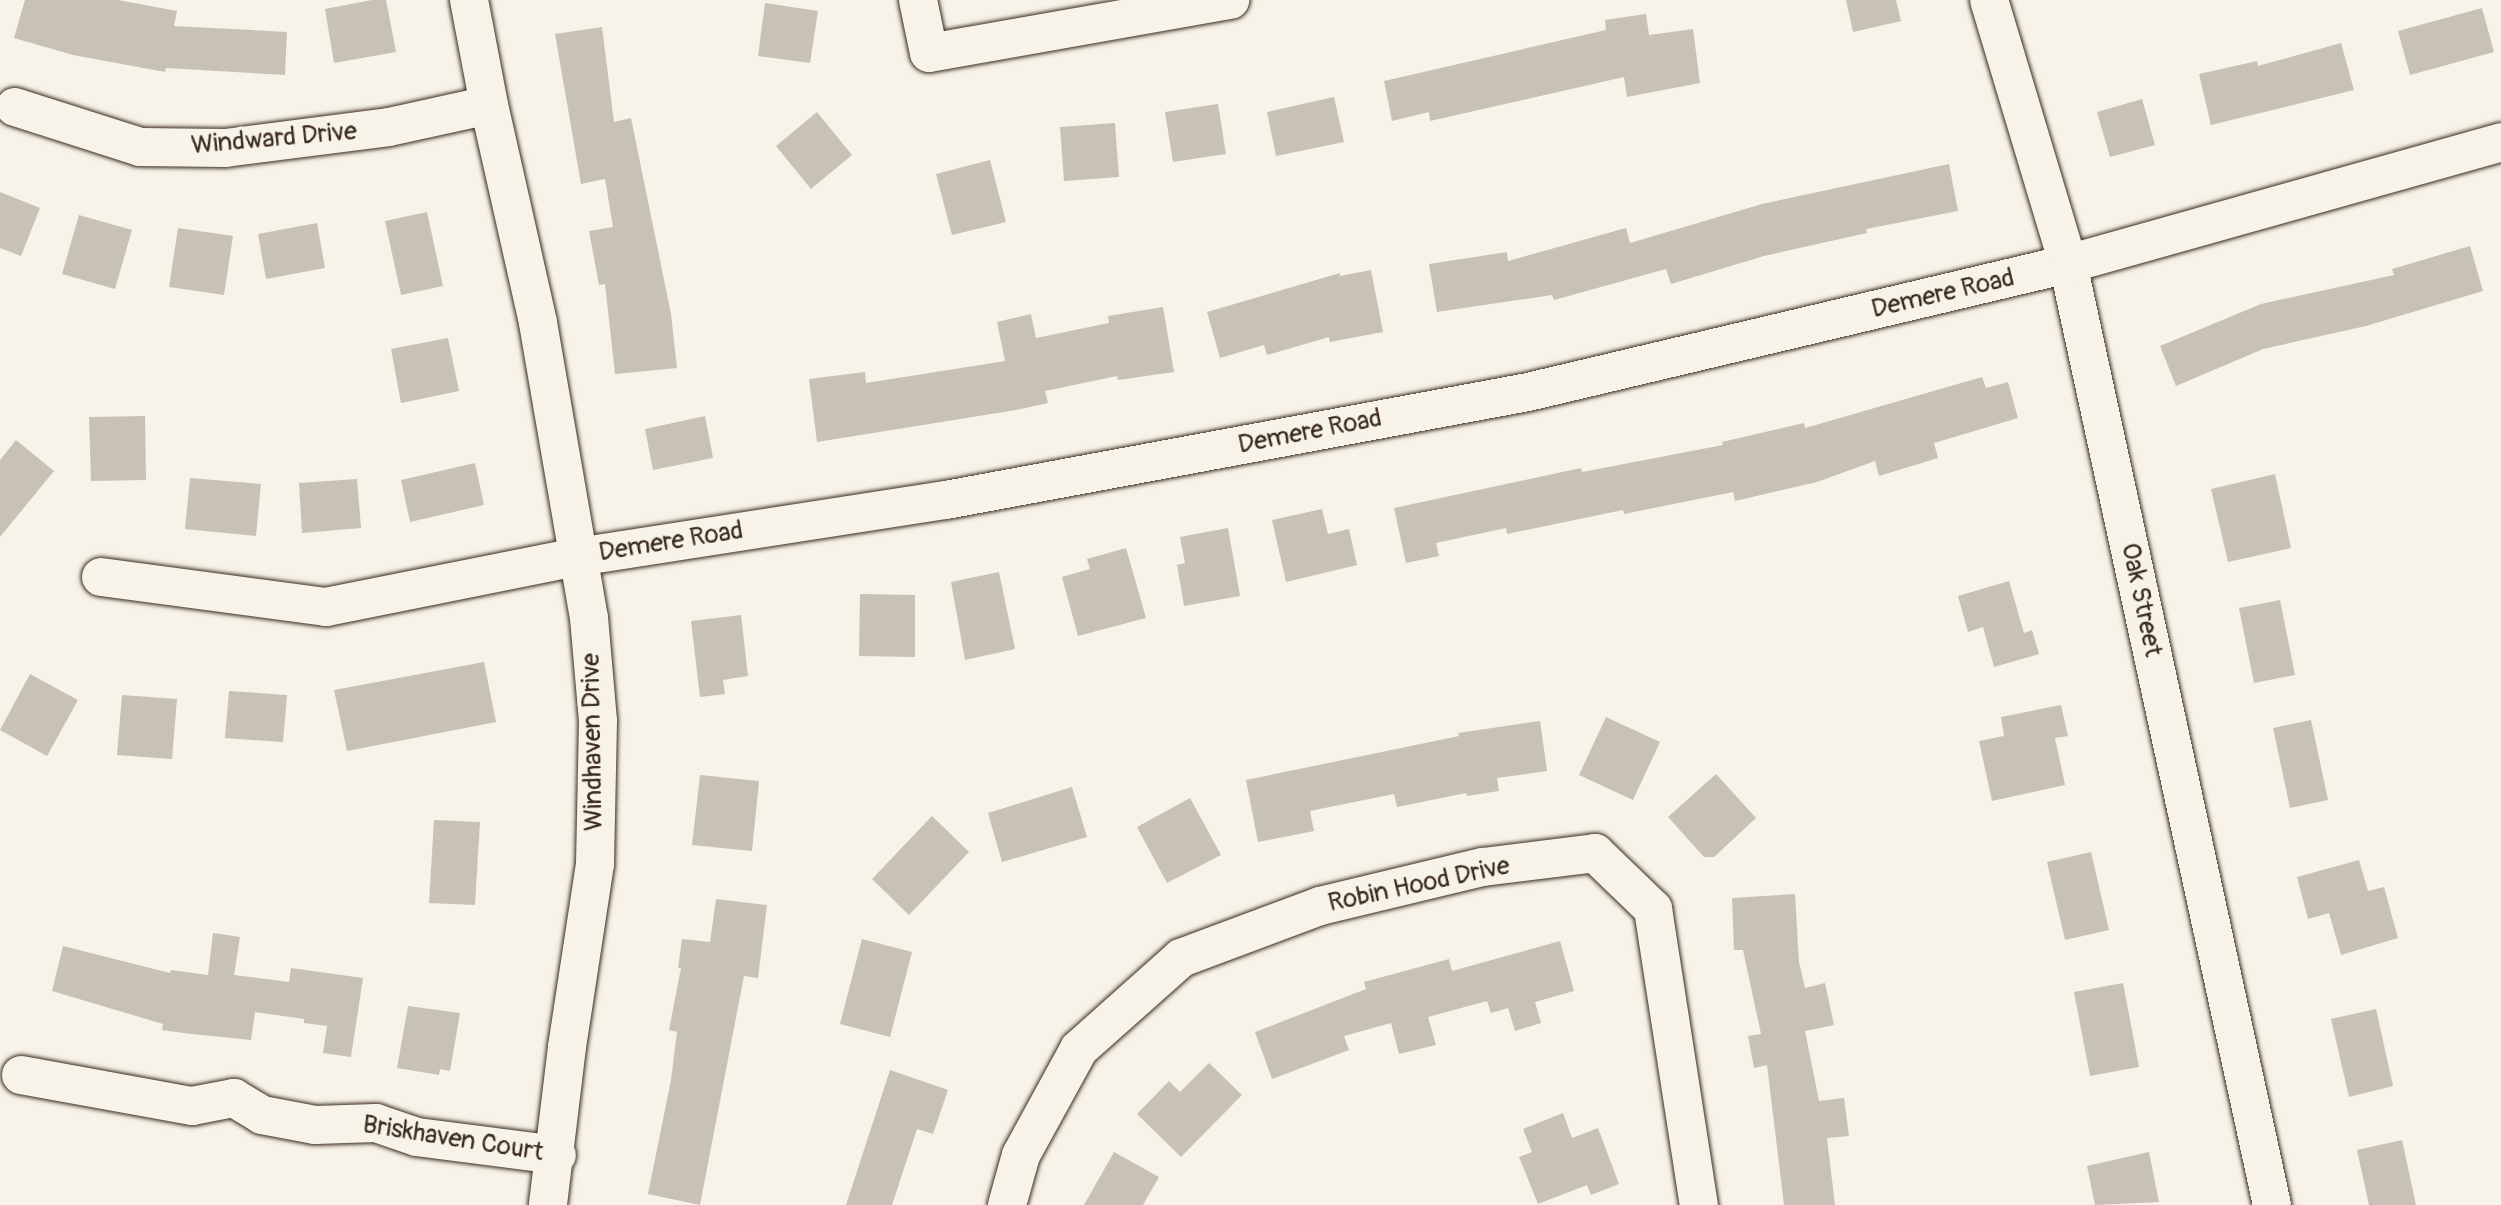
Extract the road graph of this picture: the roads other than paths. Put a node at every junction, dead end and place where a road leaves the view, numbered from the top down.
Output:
1 (469, 0) edge
2 (918, 0) edge
3 (1230, 0) edge
4 (1989, 0) edge
5 (489, 105) junction
6 (15, 107) dead end
7 (2501, 142) edge
8 (2068, 264) junction
9 (577, 557) junction
10 (101, 577) dead end
11 (21, 1075) dead end
12 (557, 1155) junction
13 (548, 1205) edge
14 (1007, 1205) edge
15 (1699, 1205) edge
16 (2272, 1205) edge

1 - 5 street, Windhaven Drive
2 - 3 street
4 - 8 street, Oak Street
5 - 6 street, Windward Drive
5 - 9 street, Windhaven Drive
7 - 8 street, Demere Road
8 - 9 street, Demere Road
8 - 16 street, Oak Street
9 - 10 street, Demere Road
9 - 12 street, Windhaven Drive
11 - 12 street, Briskhaven Court
12 - 13 street, Windhaven Drive
14 - 15 street, Robin Hood Drive

